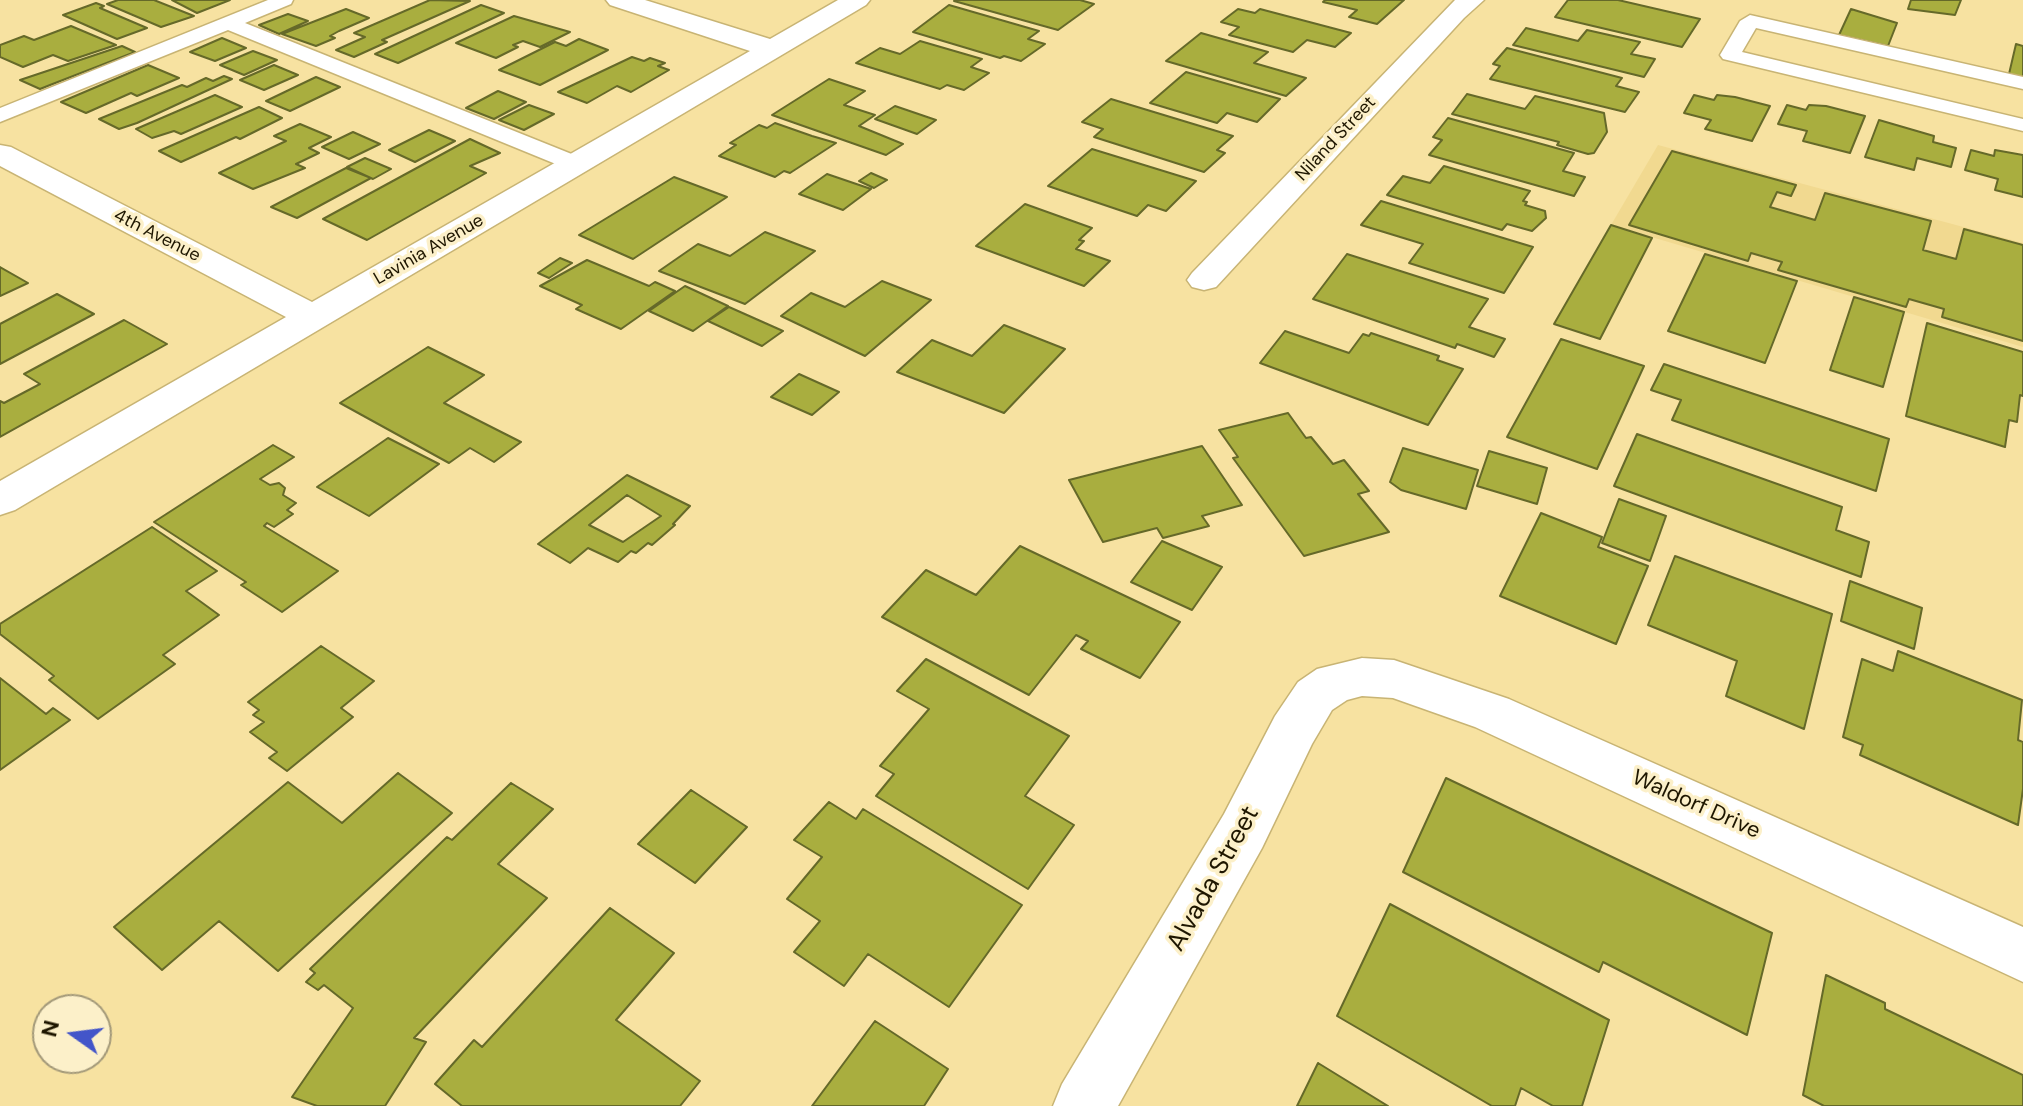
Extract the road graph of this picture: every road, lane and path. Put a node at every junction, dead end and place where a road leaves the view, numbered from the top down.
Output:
1 (284, 0) edge
2 (619, 0) edge
3 (857, 0) edge
4 (1471, 0) edge
5 (228, 23) junction
6 (772, 49) junction
7 (2023, 83) edge
8 (0, 116) edge
9 (2023, 125) edge
10 (0, 154) edge
11 (576, 164) junction
12 (1204, 280) dead end
13 (313, 317) junction
14 (0, 500) edge
15 (1362, 677) joint
16 (2023, 955) edge
17 (1084, 1106) edge

1 - 5 lane
2 - 6 street
3 - 6 street, Lavinia Avenue
4 - 12 street, Niland Street
5 - 8 lane
5 - 11 lane
6 - 11 street, Lavinia Avenue
7 - 9 lane
10 - 13 street, 4th Avenue
11 - 13 street, Lavinia Avenue
13 - 14 street, Lavinia Avenue
15 - 16 street, Waldorf Drive
15 - 17 street, Alvada Street

